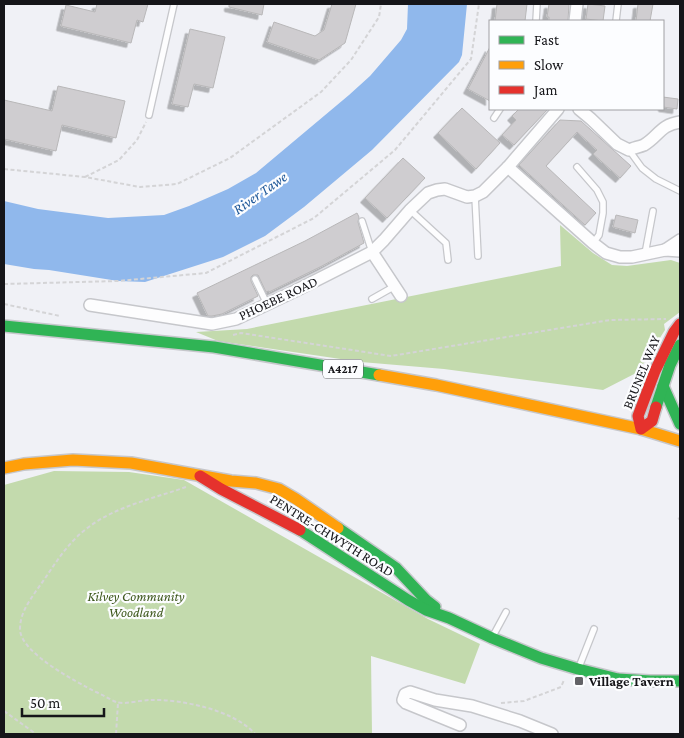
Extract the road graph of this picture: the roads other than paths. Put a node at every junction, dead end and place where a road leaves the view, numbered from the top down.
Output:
1 (174, 4) edge
2 (537, 4) edge
3 (576, 4) edge
4 (618, 4) edge
5 (536, 20) edge
6 (574, 20) edge
7 (616, 20) edge
8 (499, 110) edge
9 (557, 110) edge
10 (580, 110) edge
11 (149, 115) road end
12 (494, 118) dead end
13 (680, 122) edge
14 (628, 150) junction
15 (508, 167) junction
16 (577, 167) dead end
17 (680, 191) edge
18 (475, 196) junction
19 (410, 210) junction
20 (653, 211) dead end
21 (362, 221) dead end
22 (680, 240) edge
23 (593, 244) junction
24 (665, 250) junction
25 (680, 251) edge
26 (372, 252) junction
27 (645, 254) junction
28 (478, 256) dead end
29 (448, 260) dead end
30 (255, 279) dead end
31 (398, 291) joint
32 (372, 299) dead end
33 (267, 304) junction
34 (90, 305) dead end
35 (680, 324) edge
36 (4, 326) edge
37 (42, 330) junction
38 (4, 337) edge
39 (680, 346) edge
40 (663, 386) junction
41 (680, 424) edge
42 (641, 429) junction
43 (680, 441) edge
44 (4, 468) edge
45 (200, 476) junction
46 (506, 612) dead end
47 (449, 618) junction
48 (594, 629) dead end
49 (492, 638) junction
50 (573, 668) junction
51 (680, 681) edge
52 (460, 725) dead end
53 (552, 734) edge

1 - 11 lane
2 - 5 lane
3 - 6 street
4 - 7 lane
8 - 12 lane
9 - 15 street
10 - 14 street
13 - 14 street
14 - 17 lane
15 - 18 street
15 - 23 street
16 - 23 lane
18 - 19 street, PHOEBE ROAD
18 - 28 lane
19 - 26 street, PHOEBE ROAD
19 - 29 lane
20 - 27 lane
21 - 26 lane
22 - 24 street
23 - 27 street
24 - 25 street
24 - 27 street
26 - 31 street
26 - 33 street, PHOEBE ROAD
30 - 33 lane
31 - 32 lane
33 - 34 street, PHOEBE ROAD
35 - 42 main road, BRUNEL WAY
36 - 37 main road, A4217
37 - 38 main road, A4217
37 - 42 main road, A4217
39 - 40 main road, BRUNEL WAY
40 - 41 main road
40 - 42 main road, BRUNEL WAY
42 - 43 main road, A4217
44 - 45 main road, PENTRE-CHWYTH ROAD
45 - 47 main road, PENTRE-CHWYTH ROAD
45 - 47 main road, PENTRE-CHWYTH ROAD
46 - 49 lane
47 - 49 main road, PENTRE-CHWYTH ROAD
48 - 50 lane
49 - 50 main road, PENTRE-CHWYTH ROAD
50 - 51 main road, PENTRE-CHWYTH ROAD
52 - 53 street

